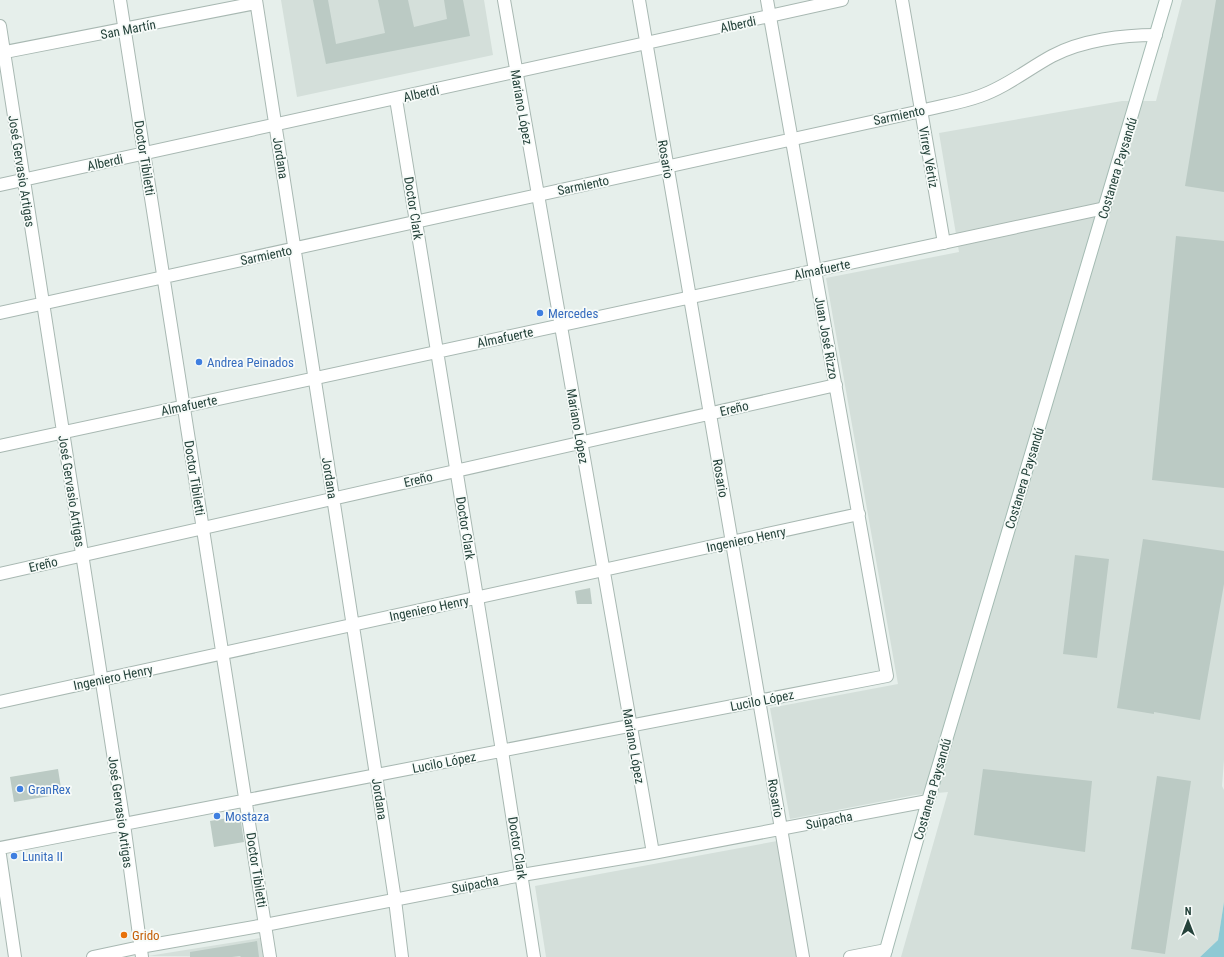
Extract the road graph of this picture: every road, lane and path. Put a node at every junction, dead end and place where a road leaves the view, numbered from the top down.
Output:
1 (120, 0) edge
2 (504, 0) edge
3 (639, 0) edge
4 (767, 0) edge
5 (842, 0) edge
6 (902, 0) edge
7 (1166, 0) edge
8 (256, 2) edge
9 (770, 16) junction
10 (0, 26) edge
11 (125, 29) junction
12 (1156, 35) junction
13 (646, 44) junction
14 (2, 53) edge
15 (516, 72) junction
16 (396, 99) junction
17 (921, 111) junction
18 (275, 125) junction
19 (792, 138) junction
20 (145, 154) junction
21 (667, 167) junction
22 (24, 180) junction
23 (0, 185) edge
24 (538, 195) junction
25 (1105, 208) junction
26 (417, 222) junction
27 (944, 243) junction
28 (294, 248) junction
29 (815, 270) junction
30 (164, 277) junction
31 (690, 298) junction
32 (43, 304) junction
33 (0, 313) edge
34 (561, 325) junction
35 (438, 352) junction
36 (315, 378) junction
37 (836, 385) junction
38 (184, 406) junction
39 (710, 414) junction
40 (63, 432) junction
41 (581, 443) junction
42 (0, 446) edge
43 (457, 471) junction
44 (333, 499) junction
45 (859, 514) junction
46 (203, 528) junction
47 (732, 542) junction
48 (82, 555) junction
49 (603, 570) junction
50 (0, 574) edge
51 (477, 598) junction
52 (353, 625) junction
53 (223, 653) junction
54 (887, 676) joint
55 (101, 680) junction
56 (760, 701) junction
57 (0, 702) edge
58 (630, 726) junction
59 (502, 750) junction
60 (376, 775) junction
61 (246, 800) junction
62 (928, 801) junction
63 (124, 824) junction
64 (782, 829) junction
65 (0, 848) edge
66 (653, 853) junction
67 (0, 855) edge
68 (522, 875) junction
69 (395, 900) junction
70 (266, 925) junction
71 (141, 952) edge
72 (885, 954) edge
73 (15, 957) edge
74 (93, 957) edge
75 (270, 957) edge
76 (402, 957) edge
77 (534, 957) edge
78 (803, 957) edge
79 (850, 957) edge

1 - 11 street, Doctor Tibiletti
2 - 15 street, Mariano López
3 - 13 street, Rosario
4 - 9 street, Juan José Rizzo
5 - 9 street, Alberdi
6 - 17 street, Virrey Vértiz
7 - 12 street, Costanera Paysandú
8 - 11 street, San Martín
8 - 18 street, Jordana
9 - 13 street, Alberdi
9 - 19 street, Juan José Rizzo
10 - 14 street, José Gervasio Artigas
11 - 14 street, San Martín
11 - 20 street, Doctor Tibiletti
12 - 17 street, Sarmiento
12 - 25 street, Costanera Paysandú
13 - 15 street, Alberdi
13 - 21 street, Rosario
14 - 22 street, José Gervasio Artigas
15 - 16 street, Alberdi
15 - 24 street, Mariano López
16 - 18 street, Alberdi
16 - 26 street, Doctor Clark
17 - 19 street, Sarmiento
17 - 27 street, Virrey Vértiz
18 - 20 street, Alberdi
18 - 28 street, Jordana
19 - 21 street, Sarmiento
19 - 29 street, Juan José Rizzo
20 - 22 street, Alberdi
20 - 30 street, Doctor Tibiletti
21 - 24 street, Sarmiento
21 - 31 street, Rosario
22 - 23 street, Alberdi
22 - 32 street, José Gervasio Artigas
24 - 26 street, Sarmiento
24 - 34 street, Mariano López
25 - 27 street, Almafuerte
25 - 62 street, Costanera Paysandú
26 - 28 street, Sarmiento
26 - 35 street, Doctor Clark
27 - 29 street, Almafuerte
28 - 30 street, Sarmiento
28 - 36 street, Jordana
29 - 31 street, Almafuerte
29 - 37 street, Juan José Rizzo
30 - 32 street, Sarmiento
30 - 38 street, Doctor Tibiletti
31 - 34 street, Almafuerte
31 - 39 street, Rosario
32 - 33 street, Sarmiento
32 - 40 street, José Gervasio Artigas
34 - 35 street, Almafuerte
34 - 41 street, Mariano López
35 - 36 street, Almafuerte
35 - 43 street, Doctor Clark
36 - 38 street, Almafuerte
36 - 44 street, Jordana
37 - 39 street, Ereño
37 - 45 street, Juan José Rizzo
38 - 40 street, Almafuerte
38 - 46 street, Doctor Tibiletti
39 - 41 street, Ereño
39 - 47 street, Rosario
40 - 42 street, Almafuerte
40 - 48 street, José Gervasio Artigas
41 - 43 street, Ereño
41 - 49 street, Mariano López
43 - 44 street, Ereño
43 - 51 street, Doctor Clark
44 - 46 street, Ereño
44 - 52 street, Jordana
45 - 47 street, Ingeniero Henry
45 - 54 street, Juan José Rizzo
46 - 48 street, Ereño
46 - 53 street, Doctor Tibiletti
47 - 49 street, Ingeniero Henry
47 - 56 street, Rosario
48 - 50 street, Ereño
48 - 55 street, José Gervasio Artigas
49 - 51 street, Ingeniero Henry
49 - 58 street, Mariano López
51 - 52 street, Ingeniero Henry
51 - 59 street, Doctor Clark
52 - 53 street, Ingeniero Henry
52 - 60 street, Jordana
53 - 55 street, Ingeniero Henry
53 - 61 street, Doctor Tibiletti
54 - 56 street, Lucilo López
55 - 57 street, Ingeniero Henry
55 - 63 street, José Gervasio Artigas
56 - 58 street, Lucilo López
56 - 64 street, Rosario
58 - 59 street, Lucilo López
58 - 66 street, Mariano López
59 - 60 street, Lucilo López
59 - 68 street, Doctor Clark
60 - 61 street, Lucilo López
60 - 69 street, Jordana
61 - 63 street, Lucilo López
61 - 70 street, Doctor Tibiletti
62 - 64 street, Suipacha
62 - 72 street, Costanera Paysandú
63 - 65 street, Lucilo López
63 - 71 street, José Gervasio Artigas
64 - 66 street, Suipacha
64 - 78 street, Rosario
66 - 68 street, Suipacha
67 - 73 street
68 - 69 street, Suipacha
68 - 77 street, Doctor Clark
69 - 70 street, Suipacha
69 - 76 street, Jordana
70 - 71 street, Suipacha
70 - 75 street, Doctor Tibiletti
71 - 74 street, Suipacha
72 - 79 street

